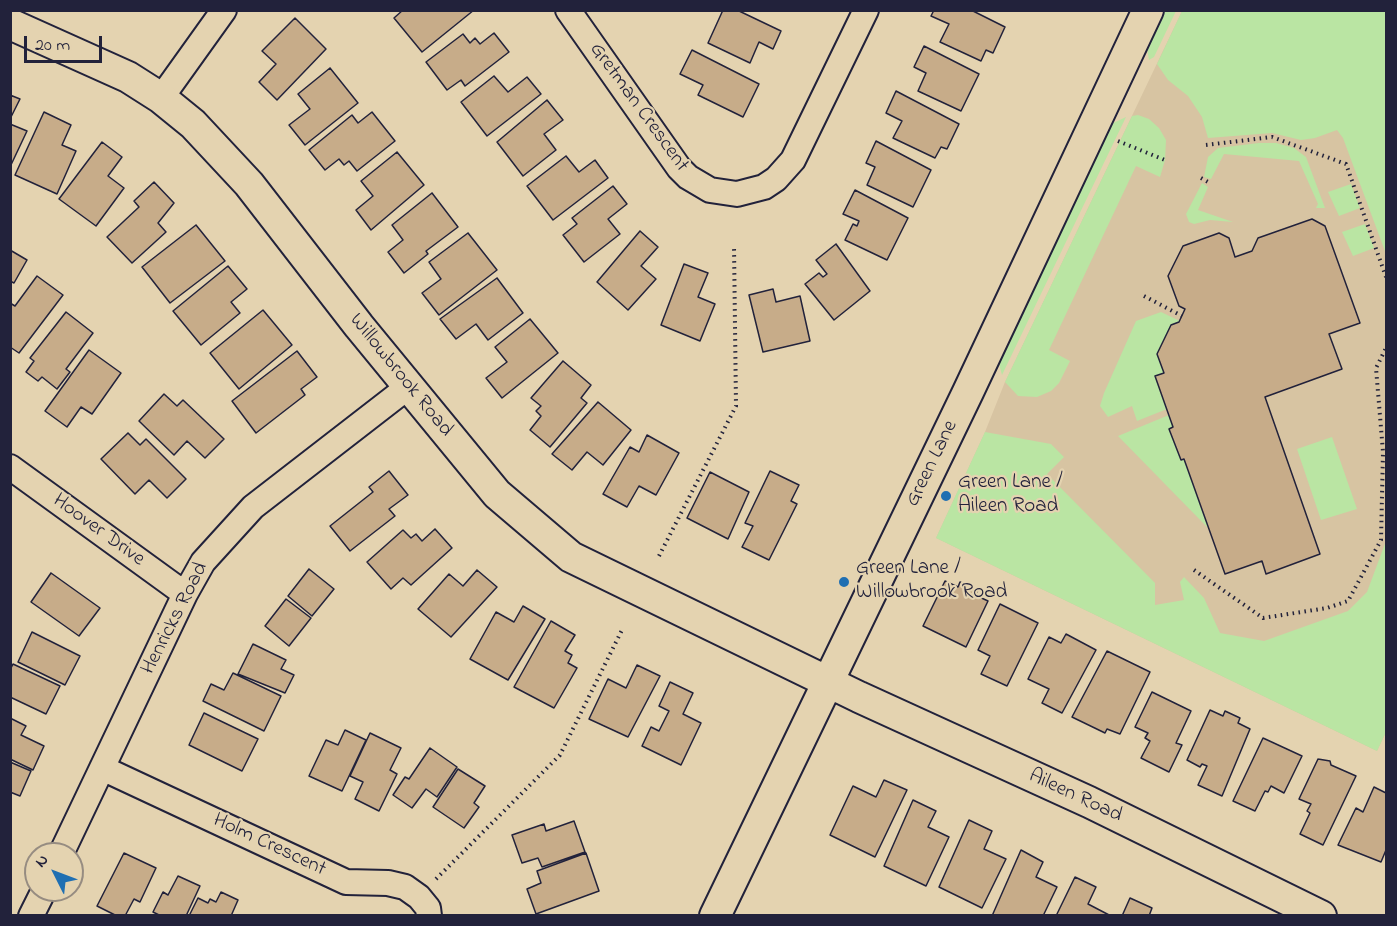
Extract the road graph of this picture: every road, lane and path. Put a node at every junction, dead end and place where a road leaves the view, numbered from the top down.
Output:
1 (224, 10) edge
2 (568, 10) edge
3 (866, 10) edge
4 (1148, 10) edge
5 (10, 24) edge
6 (161, 98) junction
7 (1118, 141) dead end
8 (1206, 145) dead end
9 (1165, 160) dead end
10 (1200, 178) dead end
11 (1210, 183) dead end
12 (734, 246) dead end
13 (1386, 277) edge
14 (1144, 296) dead end
15 (1182, 316) dead end
16 (1386, 348) edge
17 (408, 387) junction
18 (10, 468) edge
19 (659, 556) dead end
20 (1194, 570) dead end
21 (185, 594) junction
22 (623, 628) dead end
23 (828, 682) junction
24 (102, 768) junction
25 (67, 842) edge
26 (424, 906) edge
27 (715, 915) edge
28 (1320, 915) edge

1 - 6 street
2 - 3 street, Gretman Crescent
4 - 23 street, Green Lane
5 - 6 street, Willowbrook Road
6 - 17 street, Willowbrook Road
7 - 9 path
8 - 13 path
10 - 11 path
12 - 19 path
14 - 15 path
16 - 20 path
17 - 21 street, Henricks Road
17 - 23 street, Willowbrook Road
18 - 21 street, Hoover Drive
21 - 24 street, Henricks Road
22 - 26 path
23 - 27 street, Green Lane
23 - 28 street, Aileen Road
24 - 25 street, Henricks Road
24 - 26 street, Holm Crescent

